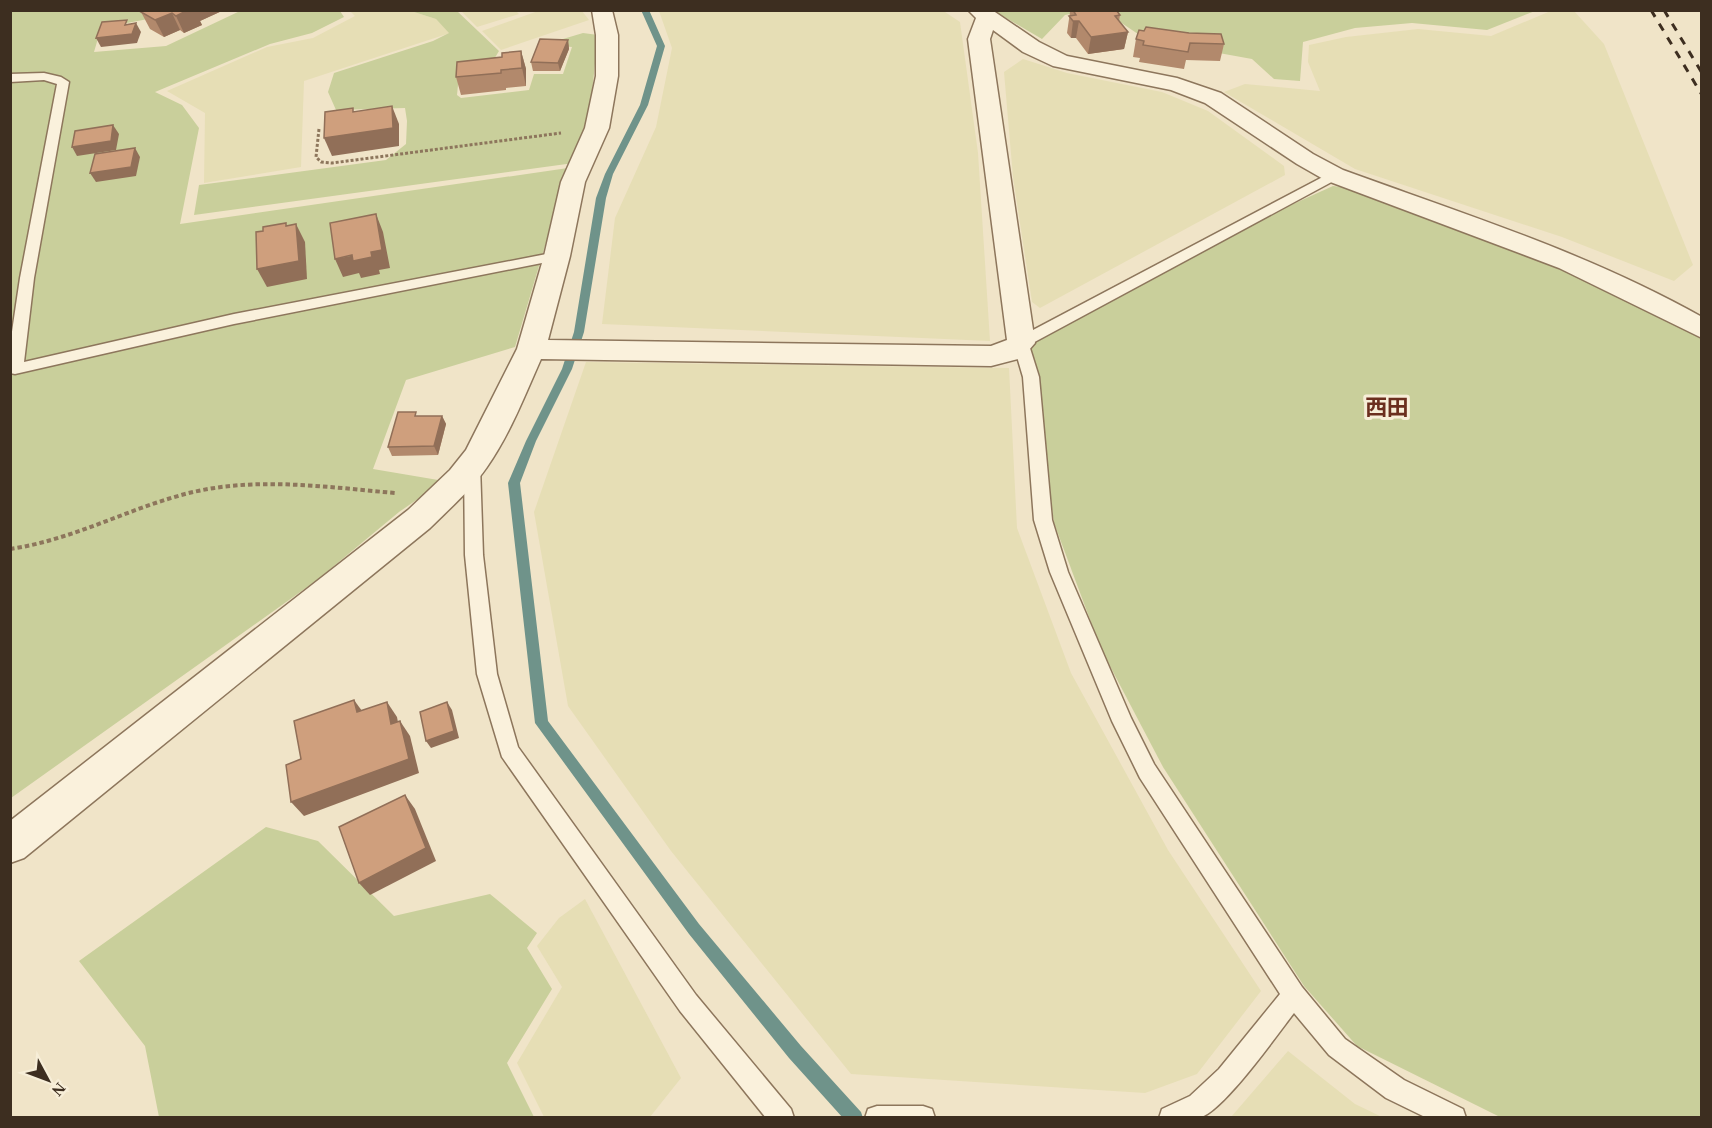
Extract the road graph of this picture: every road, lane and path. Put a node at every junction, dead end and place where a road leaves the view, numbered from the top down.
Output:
1 (602, 10) edge
2 (982, 14) edge
3 (10, 78) edge
4 (597, 128) junction
5 (319, 129) dead end
6 (1334, 175) junction
7 (557, 256) junction
8 (1701, 329) edge
9 (1021, 343) junction
10 (531, 349) junction
11 (472, 465) junction
12 (444, 496) junction
13 (10, 549) edge
14 (10, 845) edge
15 (1294, 995) junction
16 (782, 1118) edge
17 (877, 1118) edge
18 (923, 1118) edge
19 (1171, 1118) edge
20 (1454, 1118) edge

1 - 4 street
2 - 6 street
2 - 9 street
3 - 7 lane
4 - 5 path
4 - 7 street
6 - 8 street
6 - 9 lane
7 - 10 street
9 - 10 street
9 - 15 lane
10 - 11 street
11 - 12 street
11 - 16 lane
12 - 13 path
12 - 14 street
15 - 19 lane
15 - 20 lane
17 - 18 lane

